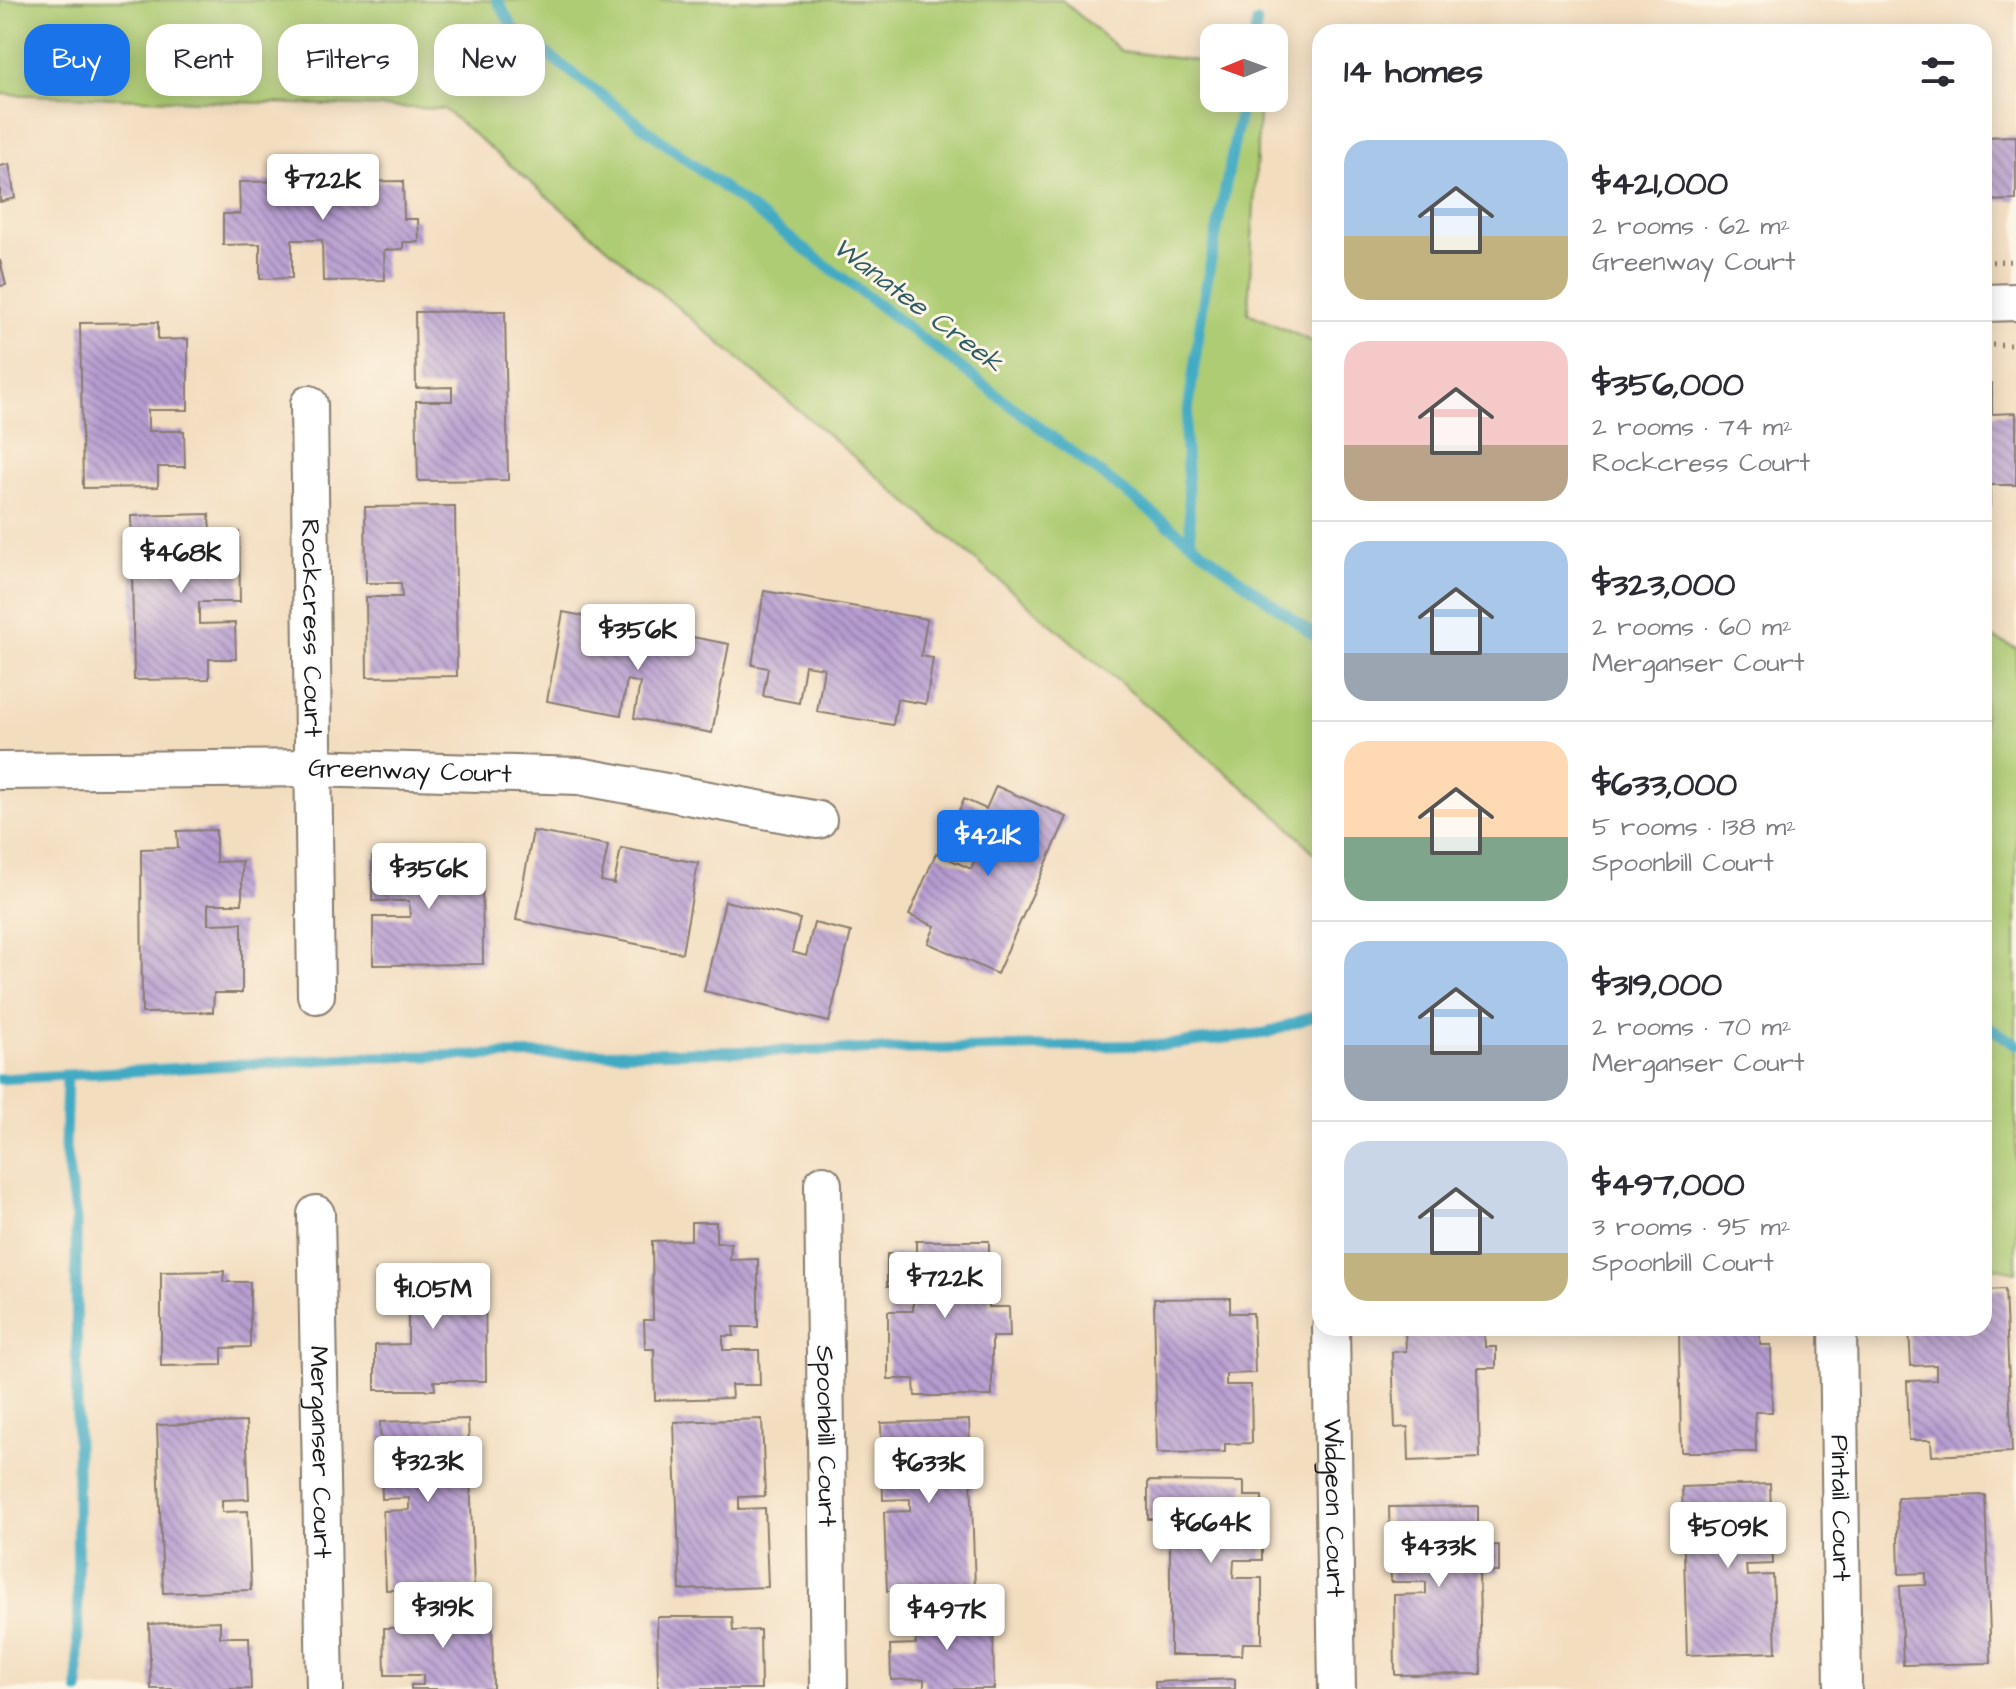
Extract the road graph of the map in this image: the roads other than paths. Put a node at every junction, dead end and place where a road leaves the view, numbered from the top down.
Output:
1 (2016, 302) edge
2 (1992, 303) edge
3 (309, 404) dead end
4 (312, 768) junction
5 (0, 771) edge
6 (818, 820) dead end
7 (316, 995) dead end
8 (823, 1184) dead end
9 (316, 1214) dead end
10 (1331, 1336) edge
11 (1838, 1336) edge
12 (325, 1689) edge
13 (829, 1689) edge
14 (1337, 1689) edge
15 (1843, 1689) edge

1 - 2 street
3 - 4 street, Rockcress Court
4 - 5 street, Greenway Court
4 - 6 street, Greenway Court
4 - 7 street, Rockcress Court
8 - 13 street, Spoonbill Court
9 - 12 street, Merganser Court
10 - 14 street, Widgeon Court
11 - 15 street, Pintail Court

